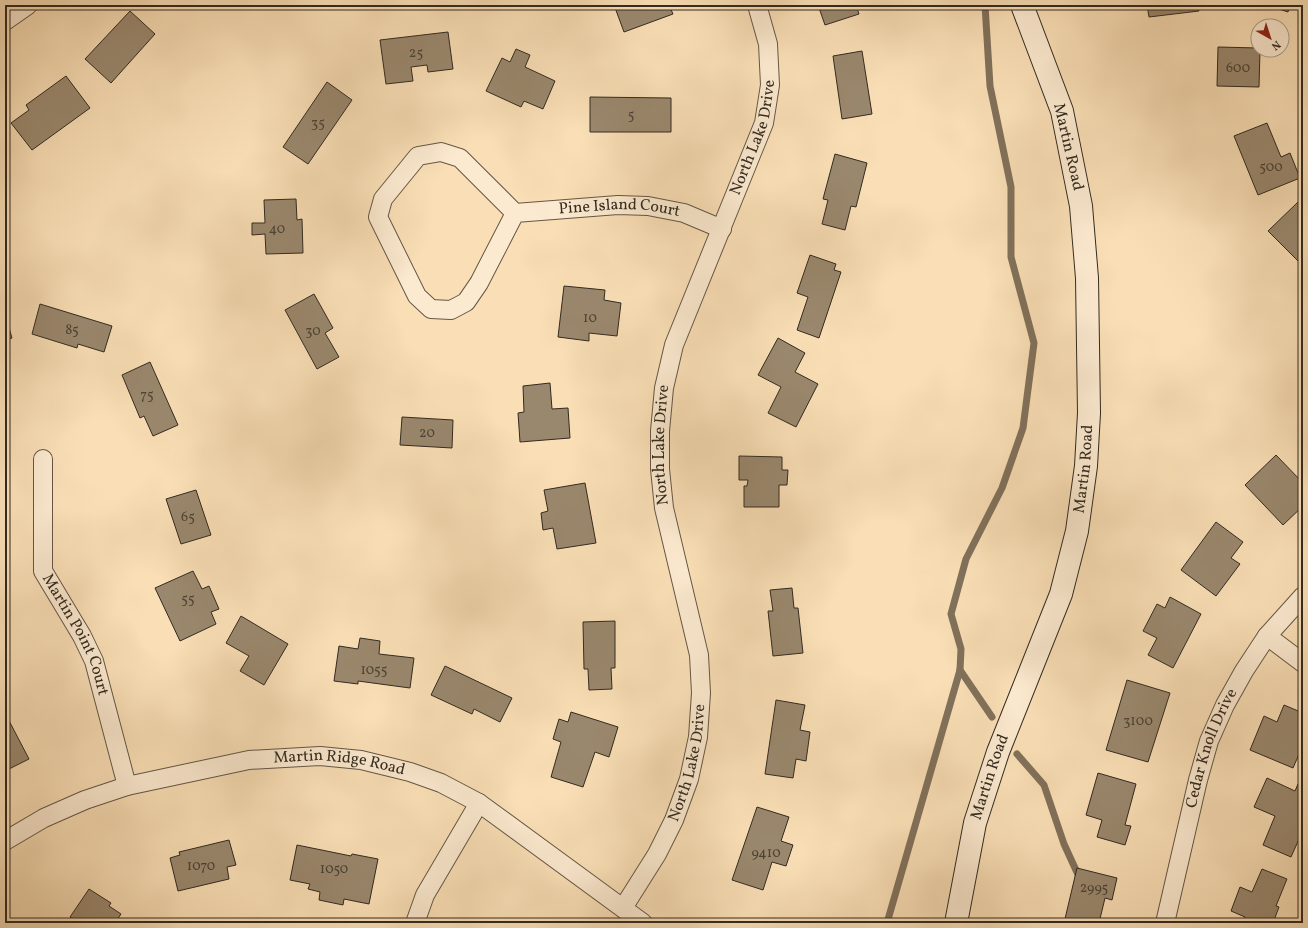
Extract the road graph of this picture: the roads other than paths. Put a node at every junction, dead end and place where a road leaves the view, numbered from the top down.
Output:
1 (28, 5) edge
2 (757, 5) edge
3 (1022, 5) edge
4 (5, 21) edge
5 (515, 213) junction
6 (722, 229) junction
7 (43, 459) dead end
8 (1303, 596) edge
9 (1267, 636) junction
10 (1303, 663) edge
11 (127, 786) junction
12 (479, 803) junction
13 (5, 841) edge
14 (623, 908) junction
15 (415, 923) edge
16 (643, 923) edge
17 (956, 923) edge
18 (1165, 923) edge

1 - 4 street
2 - 6 street, North Lake Drive
3 - 17 street, Martin Road
5 - 5 street
5 - 6 street, Pine Island Court
6 - 14 street, North Lake Drive
7 - 11 street, Martin Point Court
8 - 9 street, Cedar Knoll Drive
9 - 10 street
9 - 18 street, Cedar Knoll Drive
11 - 12 street, Martin Ridge Road
11 - 13 street, Martin Ridge Road
12 - 14 street, Martin Ridge Road
12 - 15 street
14 - 16 street, Martin Ridge Road

